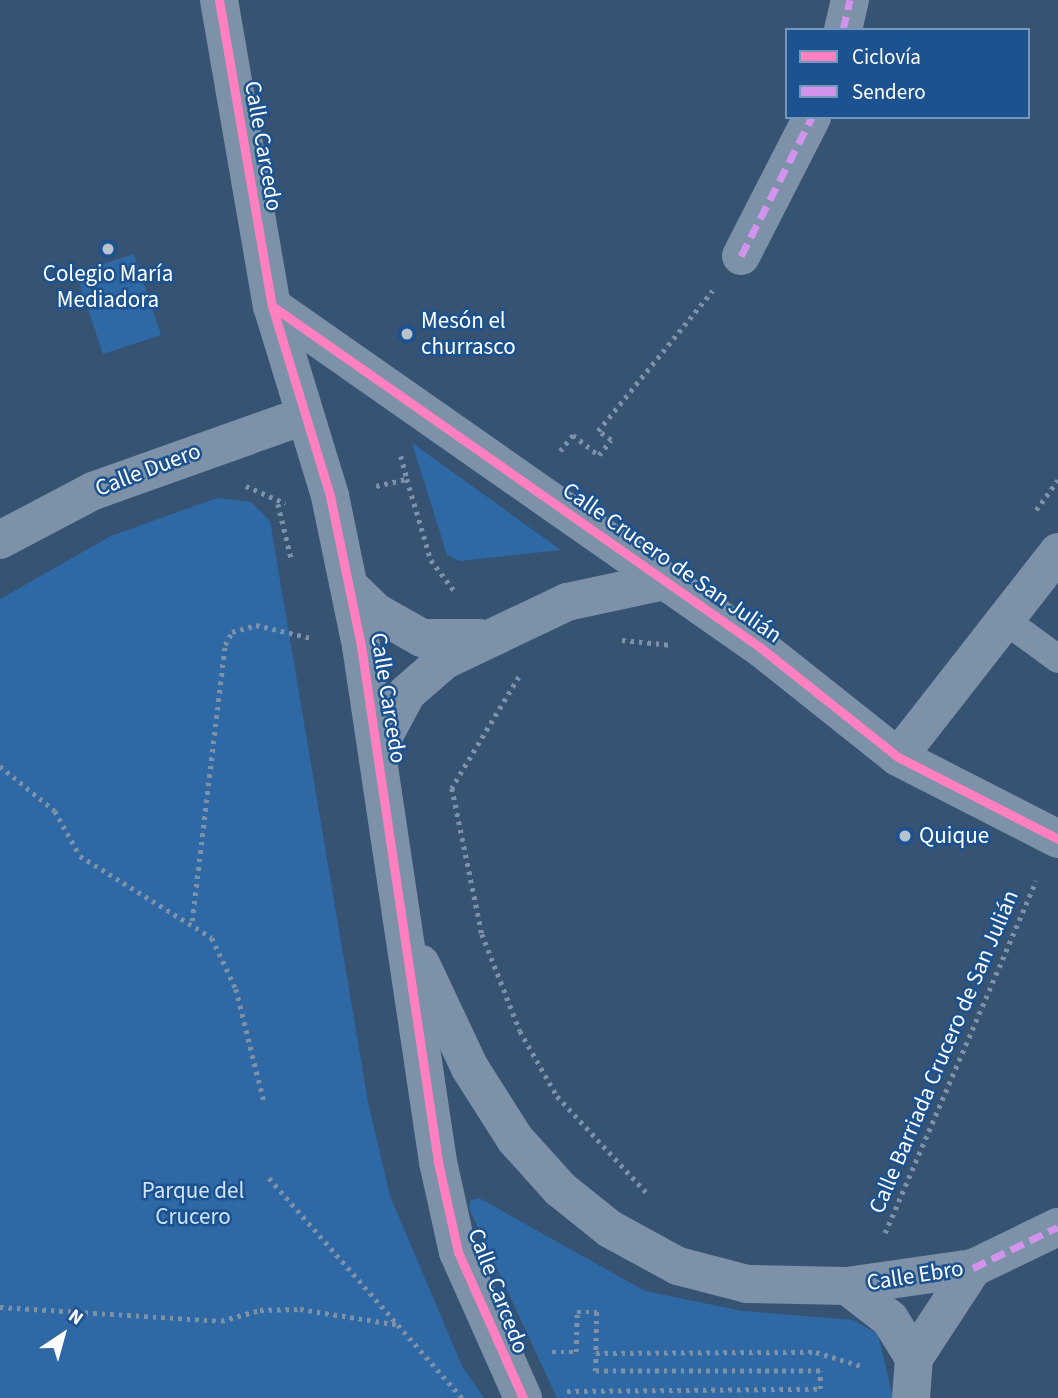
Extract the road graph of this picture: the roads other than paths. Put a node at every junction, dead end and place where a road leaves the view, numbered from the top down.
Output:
1 (219, 0) edge
2 (850, 0) edge
3 (843, 28) edge
4 (811, 119) edge
5 (741, 256) dead end
6 (272, 306) junction
7 (304, 416) junction
8 (45, 513) junction
9 (0, 524) edge
10 (0, 540) edge
11 (1058, 552) edge
12 (665, 581) junction
13 (350, 587) junction
14 (1005, 620) junction
15 (488, 637) junction
16 (1058, 659) edge
17 (378, 747) junction
18 (898, 757) junction
19 (1058, 839) edge
20 (399, 910) junction
21 (1058, 1227) edge
22 (973, 1268) junction
23 (847, 1286) junction
24 (914, 1358) junction
25 (522, 1396) edge
26 (911, 1398) edge

1 - 6 street, Calle Carcedo
2 - 3 street
4 - 5 street
6 - 7 street, Calle Carcedo
6 - 12 street, Calle Crucero de San Julián
7 - 8 street, Calle Duero
7 - 13 street, Calle Carcedo
8 - 9 street
8 - 10 street, Calle Duero
11 - 14 street
12 - 15 street, Calle Crucero de San Julián
12 - 18 street, Calle Crucero de San Julián
13 - 15 street, Calle Crucero de San Julián
13 - 17 street, Calle Carcedo
14 - 16 lane
14 - 18 street
15 - 17 street, Calle Crucero de San Julián
17 - 20 street, Calle Carcedo
18 - 19 street, Calle Crucero de San Julián
20 - 23 street, Calle Carcedo
20 - 25 street, Calle Carcedo
21 - 22 street, Calle Ebro
22 - 23 street, Calle Ebro
22 - 24 street
23 - 24 street
24 - 26 street

